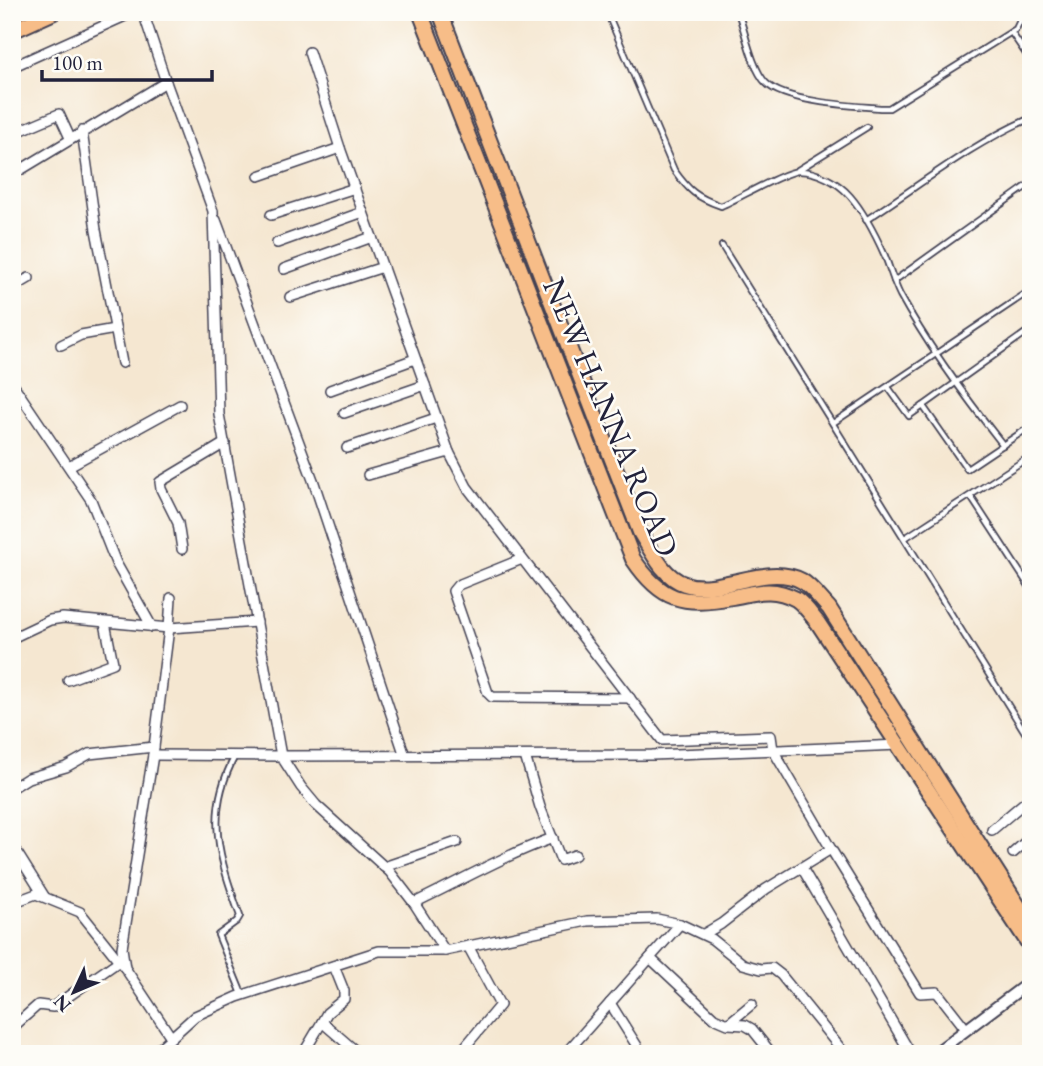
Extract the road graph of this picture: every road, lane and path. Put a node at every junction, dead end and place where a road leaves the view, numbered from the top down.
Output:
1 (19, 12) edge
2 (54, 12) edge
3 (134, 12) edge
4 (144, 12) edge
5 (419, 12) edge
6 (440, 12) edge
7 (607, 12) edge
8 (738, 12) edge
9 (1024, 12) edge
10 (12, 15) edge
11 (12, 32) edge
12 (1011, 32) junction
13 (309, 52) dead end
14 (1031, 54) edge
15 (12, 67) edge
16 (166, 82) junction
17 (1031, 118) edge
18 (867, 127) dead end
19 (82, 131) junction
20 (12, 134) edge
21 (70, 138) junction
22 (340, 148) junction
23 (797, 171) junction
24 (12, 175) edge
25 (259, 176) dead end
26 (1031, 183) edge
27 (355, 188) junction
28 (212, 211) junction
29 (363, 212) junction
30 (271, 215) dead end
31 (866, 220) junction
32 (372, 237) junction
33 (276, 243) dead end
34 (722, 246) dead end
35 (383, 267) junction
36 (284, 269) dead end
37 (29, 278) dead end
38 (894, 281) junction
39 (12, 288) edge
40 (1031, 290) edge
41 (290, 297) dead end
42 (115, 329) junction
43 (1031, 329) edge
44 (61, 345) dead end
45 (936, 354) junction
46 (415, 359) junction
47 (122, 363) dead end
48 (957, 382) junction
49 (12, 383) edge
50 (425, 385) junction
51 (888, 387) junction
52 (330, 390) dead end
53 (180, 405) dead end
54 (923, 406) junction
55 (344, 413) dead end
56 (436, 418) junction
57 (833, 423) junction
58 (1031, 426) edge
59 (225, 443) junction
60 (1003, 445) junction
61 (347, 448) dead end
62 (449, 453) junction
63 (1031, 459) edge
64 (69, 466) junction
65 (368, 475) dead end
66 (971, 497) junction
67 (905, 538) junction
68 (182, 549) dead end
69 (522, 559) junction
70 (1031, 589) edge
71 (171, 598) dead end
72 (257, 622) junction
73 (105, 623) junction
74 (152, 627) junction
75 (170, 628) junction
76 (12, 638) edge
77 (68, 680) dead end
78 (630, 698) junction
79 (1031, 741) edge
80 (915, 743) junction
81 (899, 745) junction
82 (773, 750) junction
83 (153, 751) junction
84 (236, 756) junction
85 (281, 756) junction
86 (405, 756) junction
87 (525, 756) junction
88 (12, 788) edge
89 (1031, 797) edge
90 (992, 830) dead end
91 (1031, 837) edge
92 (553, 838) junction
93 (457, 842) dead end
94 (12, 845) edge
95 (831, 849) junction
96 (1013, 853) dead end
97 (575, 855) dead end
98 (384, 867) junction
99 (802, 868) junction
100 (44, 896) junction
101 (12, 903) edge
102 (414, 903) junction
103 (680, 925) junction
104 (1031, 926) edge
105 (704, 934) junction
106 (468, 946) junction
107 (1031, 947) edge
108 (444, 951) junction
109 (650, 958) junction
110 (122, 965) junction
111 (334, 966) junction
112 (1031, 981) edge
113 (242, 995) junction
114 (610, 1003) junction
115 (752, 1004) dead end
116 (322, 1022) junction
117 (728, 1024) junction
118 (12, 1028) edge
119 (966, 1029) junction
120 (171, 1037) junction
121 (567, 1053) edge
122 (843, 1053) edge
123 (153, 1054) edge
124 (303, 1054) edge
125 (359, 1054) edge
126 (459, 1054) edge
127 (642, 1054) edge
128 (772, 1054) edge
129 (911, 1054) edge
130 (934, 1054) edge

1 - 10 main road
2 - 11 main road
3 - 15 street
4 - 16 street
5 - 81 main road, NEW HANNA ROAD
6 - 80 main road, NEW HANNA ROAD
7 - 23 lane
8 - 12 lane
9 - 12 lane
12 - 14 lane
13 - 22 street
16 - 19 street
16 - 28 street
17 - 31 lane
18 - 23 lane
19 - 21 street
19 - 42 street
20 - 21 street
21 - 24 street
22 - 25 street
22 - 27 street
23 - 31 lane
26 - 38 lane
27 - 29 street
27 - 30 street
28 - 59 street
28 - 86 street
29 - 32 street
29 - 33 street
31 - 38 lane
32 - 35 street
32 - 36 street
34 - 57 lane
35 - 41 street
35 - 46 street
37 - 39 street
38 - 45 lane
40 - 45 lane
42 - 44 street
42 - 47 street
43 - 48 lane
45 - 48 lane
45 - 51 lane
46 - 50 street
46 - 52 street
48 - 54 lane
48 - 60 lane
49 - 64 street
50 - 55 street
50 - 56 street
51 - 54 lane
51 - 57 lane
53 - 64 street
54 - 60 lane
56 - 61 street
56 - 62 street
57 - 67 lane
58 - 60 lane
59 - 68 street
59 - 72 street
62 - 65 street
62 - 69 street
63 - 66 lane
64 - 74 street
66 - 67 lane
66 - 70 lane
67 - 79 lane
69 - 78 street
69 - 78 street
71 - 75 street
72 - 75 street
72 - 85 street
73 - 74 street
73 - 76 street
73 - 77 street
74 - 75 street
75 - 83 street
78 - 82 street
80 - 81 street
80 - 104 main road, NEW HANNA ROAD
81 - 82 street
81 - 107 main road, NEW HANNA ROAD
82 - 87 street
82 - 95 street
83 - 84 street
83 - 88 street
83 - 110 street
84 - 85 street
84 - 113 lane
85 - 86 street
85 - 98 street
86 - 87 street
87 - 92 street
89 - 90 street
91 - 96 street
92 - 97 street
92 - 102 street
93 - 98 street
94 - 100 street
95 - 99 street
95 - 119 street
98 - 102 street
99 - 105 street
99 - 129 street
100 - 101 street
100 - 110 street
102 - 108 street
103 - 105 street
103 - 106 street
103 - 109 street
105 - 122 street
106 - 108 street
106 - 126 street
108 - 111 street
109 - 114 street
109 - 117 street
110 - 118 street
110 - 120 street
111 - 113 street
111 - 116 street
112 - 119 street
113 - 120 street
114 - 121 street
114 - 127 street
115 - 117 street
116 - 124 street
116 - 125 street
117 - 128 street
119 - 130 street
120 - 123 street

